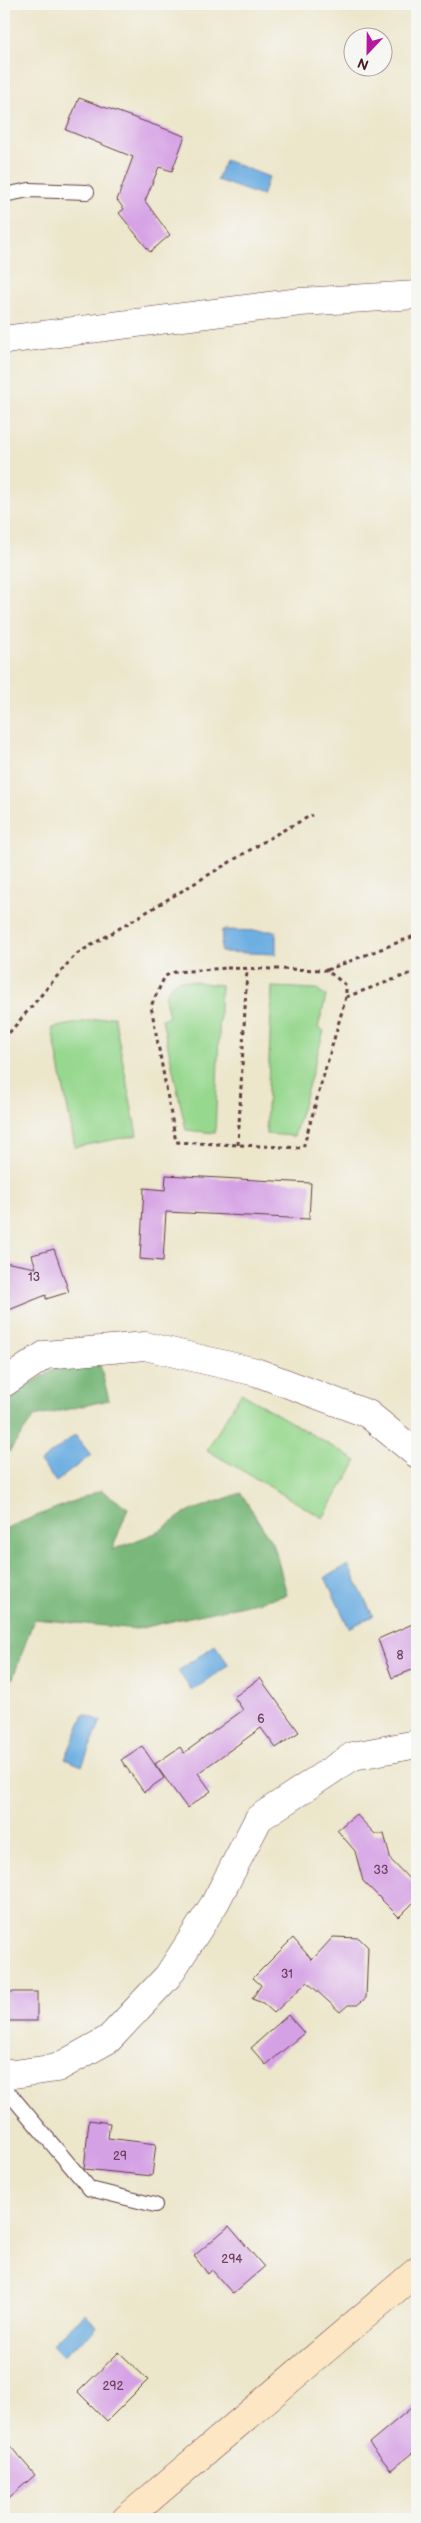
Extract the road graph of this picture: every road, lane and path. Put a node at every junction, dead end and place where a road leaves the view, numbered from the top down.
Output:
1 (87, 192) dead end
2 (4, 195) edge
3 (417, 295) edge
4 (4, 340) edge
5 (312, 816) dead end
6 (417, 935) edge
7 (247, 969) junction
8 (326, 970) junction
9 (417, 971) edge
10 (346, 997) junction
11 (4, 1039) edge
12 (238, 1145) junction
13 (4, 1382) edge
14 (417, 1454) edge
15 (417, 1744) edge
16 (4, 2072) edge
17 (4, 2087) edge
18 (155, 2206) dead end
19 (417, 2271) edge
20 (126, 2519) edge

1 - 2 lane
3 - 4 street
5 - 11 path
6 - 8 path
7 - 8 path
7 - 12 path
7 - 12 path
8 - 10 path
9 - 10 path
10 - 12 path
13 - 14 street
15 - 16 street
17 - 18 lane
19 - 20 main road

